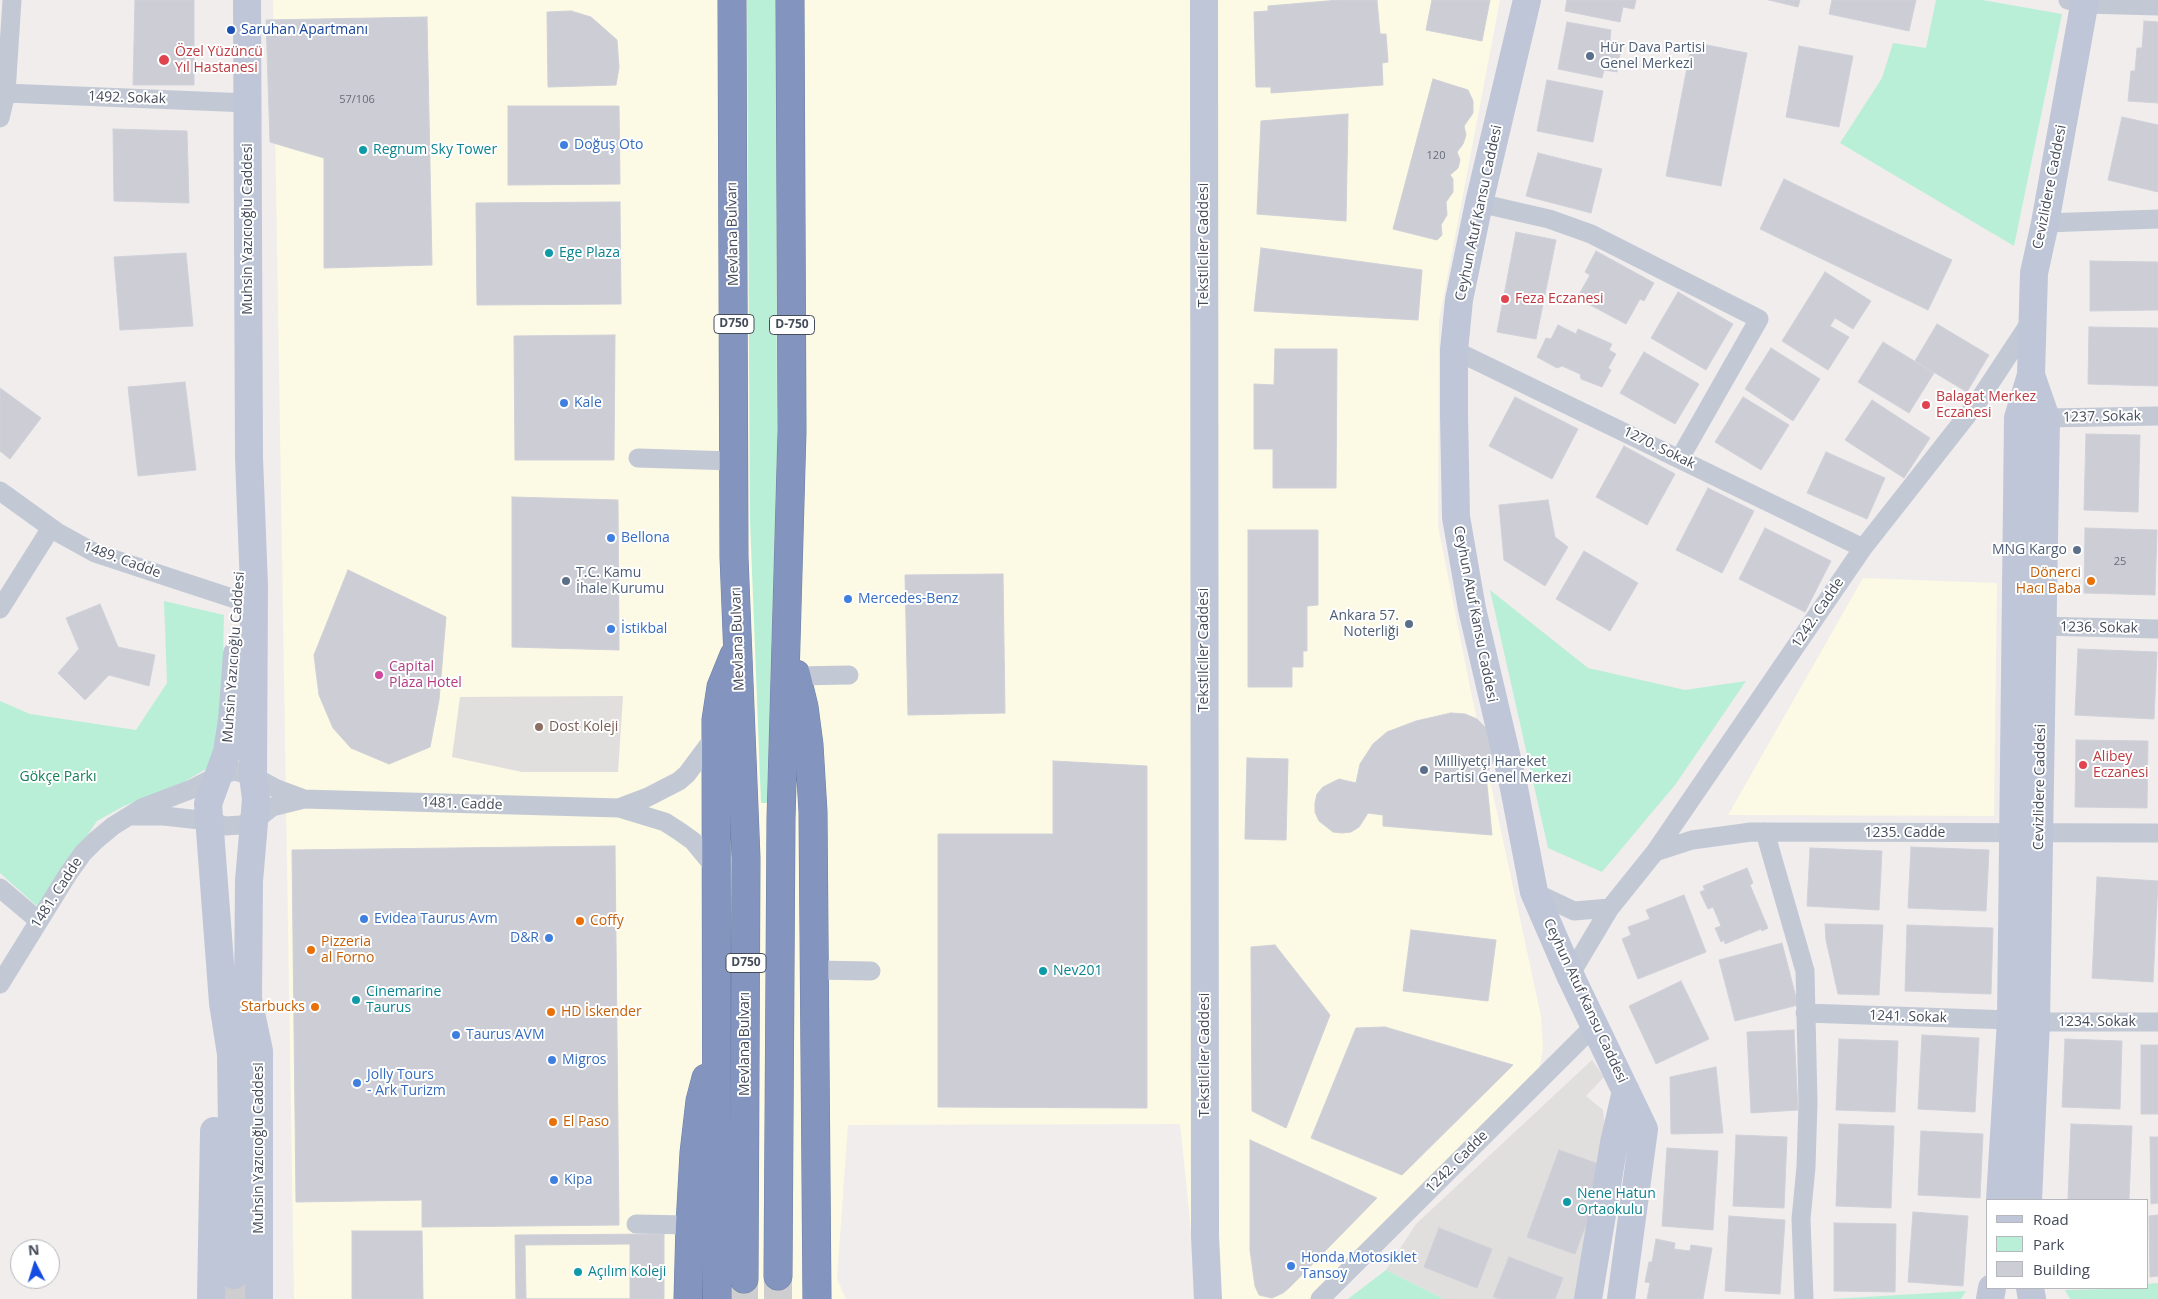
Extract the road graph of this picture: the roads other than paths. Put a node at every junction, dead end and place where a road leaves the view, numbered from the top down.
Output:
1 (12, 0) edge
2 (247, 0) edge
3 (732, 0) edge
4 (790, 0) edge
5 (1204, 0) edge
6 (1527, 0) edge
7 (2079, 1) edge
8 (2158, 6) edge
9 (6, 93) junction
10 (248, 103) junction
11 (0, 118) edge
12 (1479, 203) junction
13 (2158, 219) edge
14 (2045, 223) junction
15 (2031, 321) junction
16 (1454, 350) junction
17 (2031, 375) junction
18 (2158, 416) edge
19 (2046, 418) junction
20 (638, 458) dead end
21 (1680, 458) junction
22 (733, 461) junction
23 (0, 491) edge
24 (51, 528) junction
25 (1862, 548) junction
26 (245, 596) junction
27 (0, 609) edge
28 (2041, 626) junction
29 (2158, 629) edge
30 (738, 648) junction
31 (787, 649) junction
32 (849, 675) dead end
33 (796, 676) junction
34 (716, 735) junction
35 (219, 775) junction
36 (254, 776) junction
37 (304, 799) junction
38 (619, 808) junction
39 (129, 816) junction
40 (209, 821) junction
41 (253, 822) junction
42 (1765, 832) junction
43 (2026, 833) junction
44 (2158, 833) edge
45 (1656, 852) junction
46 (716, 869) junction
47 (0, 888) edge
48 (1534, 892) junction
49 (1610, 908) junction
50 (39, 921) junction
51 (815, 970) junction
52 (871, 971) dead end
53 (1570, 975) junction
54 (0, 984) edge
55 (236, 1001) junction
56 (1805, 1013) junction
57 (2023, 1021) junction
58 (2158, 1022) edge
59 (1594, 1026) junction
60 (717, 1055) junction
61 (1626, 1091) junction
62 (2000, 1199) edge
63 (2028, 1199) edge
64 (1205, 1205) junction
65 (636, 1224) dead end
66 (690, 1224) junction
67 (778, 1276) tunnel mouth
68 (744, 1279) tunnel mouth
69 (235, 1292) edge
70 (717, 1298) edge
71 (817, 1298) edge
72 (688, 1299) edge
73 (1192, 1299) edge
74 (1208, 1299) edge
75 (1320, 1299) edge
76 (1588, 1299) edge
77 (1606, 1299) edge
78 (1621, 1299) edge
79 (1804, 1299) edge

1 - 9 street
2 - 10 main road, Muhsin Yazıcıoğlu Caddesi
3 - 22 highway, Mevlana Bulvarı / D750
4 - 31 highway, D-750
5 - 64 main road, Tekstilciler Caddesi
6 - 12 main road, Ceyhun Atuf Kansu Caddesi
7 - 8 street
7 - 14 main road, Cevizlidere Caddesi
9 - 10 street, 1492. Sokak
9 - 11 street
10 - 26 main road, Muhsin Yazıcıoğlu Caddesi
12 - 16 main road, Ceyhun Atuf Kansu Caddesi
12 - 21 street
13 - 14 street
14 - 15 main road, Cevizlidere Caddesi
15 - 17 main road, Cevizlidere Caddesi
15 - 25 street, 1242. Cadde
16 - 21 street, 1270. Sokak
16 - 48 main road, Ceyhun Atuf Kansu Caddesi
17 - 19 main road, Cevizlidere Caddesi
17 - 43 main road, Cevizlidere Caddesi
18 - 19 street, 1237. Sokak
19 - 28 main road, Cevizlidere Caddesi
20 - 22 street
21 - 25 street, 1270. Sokak
22 - 30 highway, Mevlana Bulvarı / D750
23 - 24 street, 1489. Cadde
24 - 26 street, 1489. Cadde
24 - 27 street
25 - 45 street, 1242. Cadde
26 - 35 main road, Muhsin Yazıcıoğlu Caddesi
26 - 36 main road, Muhsin Yazıcıoğlu Caddesi
28 - 29 street, 1236. Sokak
28 - 43 main road, Cevizlidere Caddesi
30 - 34 highway
30 - 68 highway, Mevlana Bulvarı / D750
31 - 33 highway
31 - 67 highway, D750
32 - 33 street
33 - 51 highway
34 - 38 street, 1481. Cadde
34 - 46 highway
35 - 36 street, 1481. Cadde
35 - 39 street, 1481. Cadde
35 - 40 main road, Muhsin Yazıcıoğlu Caddesi
36 - 37 street, 1481. Cadde
36 - 41 main road, Muhsin Yazıcıoğlu Caddesi
37 - 38 street, 1481. Cadde
37 - 41 street, 1481. Cadde
38 - 46 street, 1481. Cadde
39 - 40 street, 1481. Cadde
39 - 50 street, 1481. Cadde
40 - 41 street, 1481. Cadde
40 - 55 main road, Muhsin Yazıcıoğlu Caddesi
41 - 55 main road, Muhsin Yazıcıoğlu Caddesi
42 - 43 street, 1235. Cadde
42 - 45 street, 1235. Cadde
42 - 56 street
43 - 44 street, 1235. Cadde
43 - 57 main road, Cevizlidere Caddesi
45 - 49 street, 1242. Cadde
46 - 60 highway
47 - 50 street
48 - 49 street
48 - 53 main road, Ceyhun Atuf Kansu Caddesi
49 - 53 street, 1242. Cadde
50 - 54 street, 1481. Cadde
51 - 52 street
51 - 71 highway
53 - 59 main road, Ceyhun Atuf Kansu Caddesi
55 - 69 main road, Muhsin Yazıcıoğlu Caddesi
55 - 69 main road, Muhsin Yazıcıoğlu Caddesi
55 - 69 main road, Muhsin Yazıcıoğlu Caddesi
56 - 57 street, 1241. Sokak
56 - 79 street
57 - 58 street, 1234. Sokak
57 - 62 main road, Cevizlidere Caddesi
57 - 63 main road, Cevizlidere Caddesi
59 - 61 main road, Ceyhun Atuf Kansu Caddesi
59 - 75 street, 1242. Cadde
60 - 66 highway
60 - 70 highway
61 - 76 main road, Ceyhun Atuf Kansu Caddesi
61 - 77 main road, Ceyhun Atuf Kansu Caddesi
61 - 78 main road, Ceyhun Atuf Kansu Caddesi
64 - 73 main road
64 - 74 main road, Tekstilciler Caddesi
65 - 66 street
66 - 72 highway

